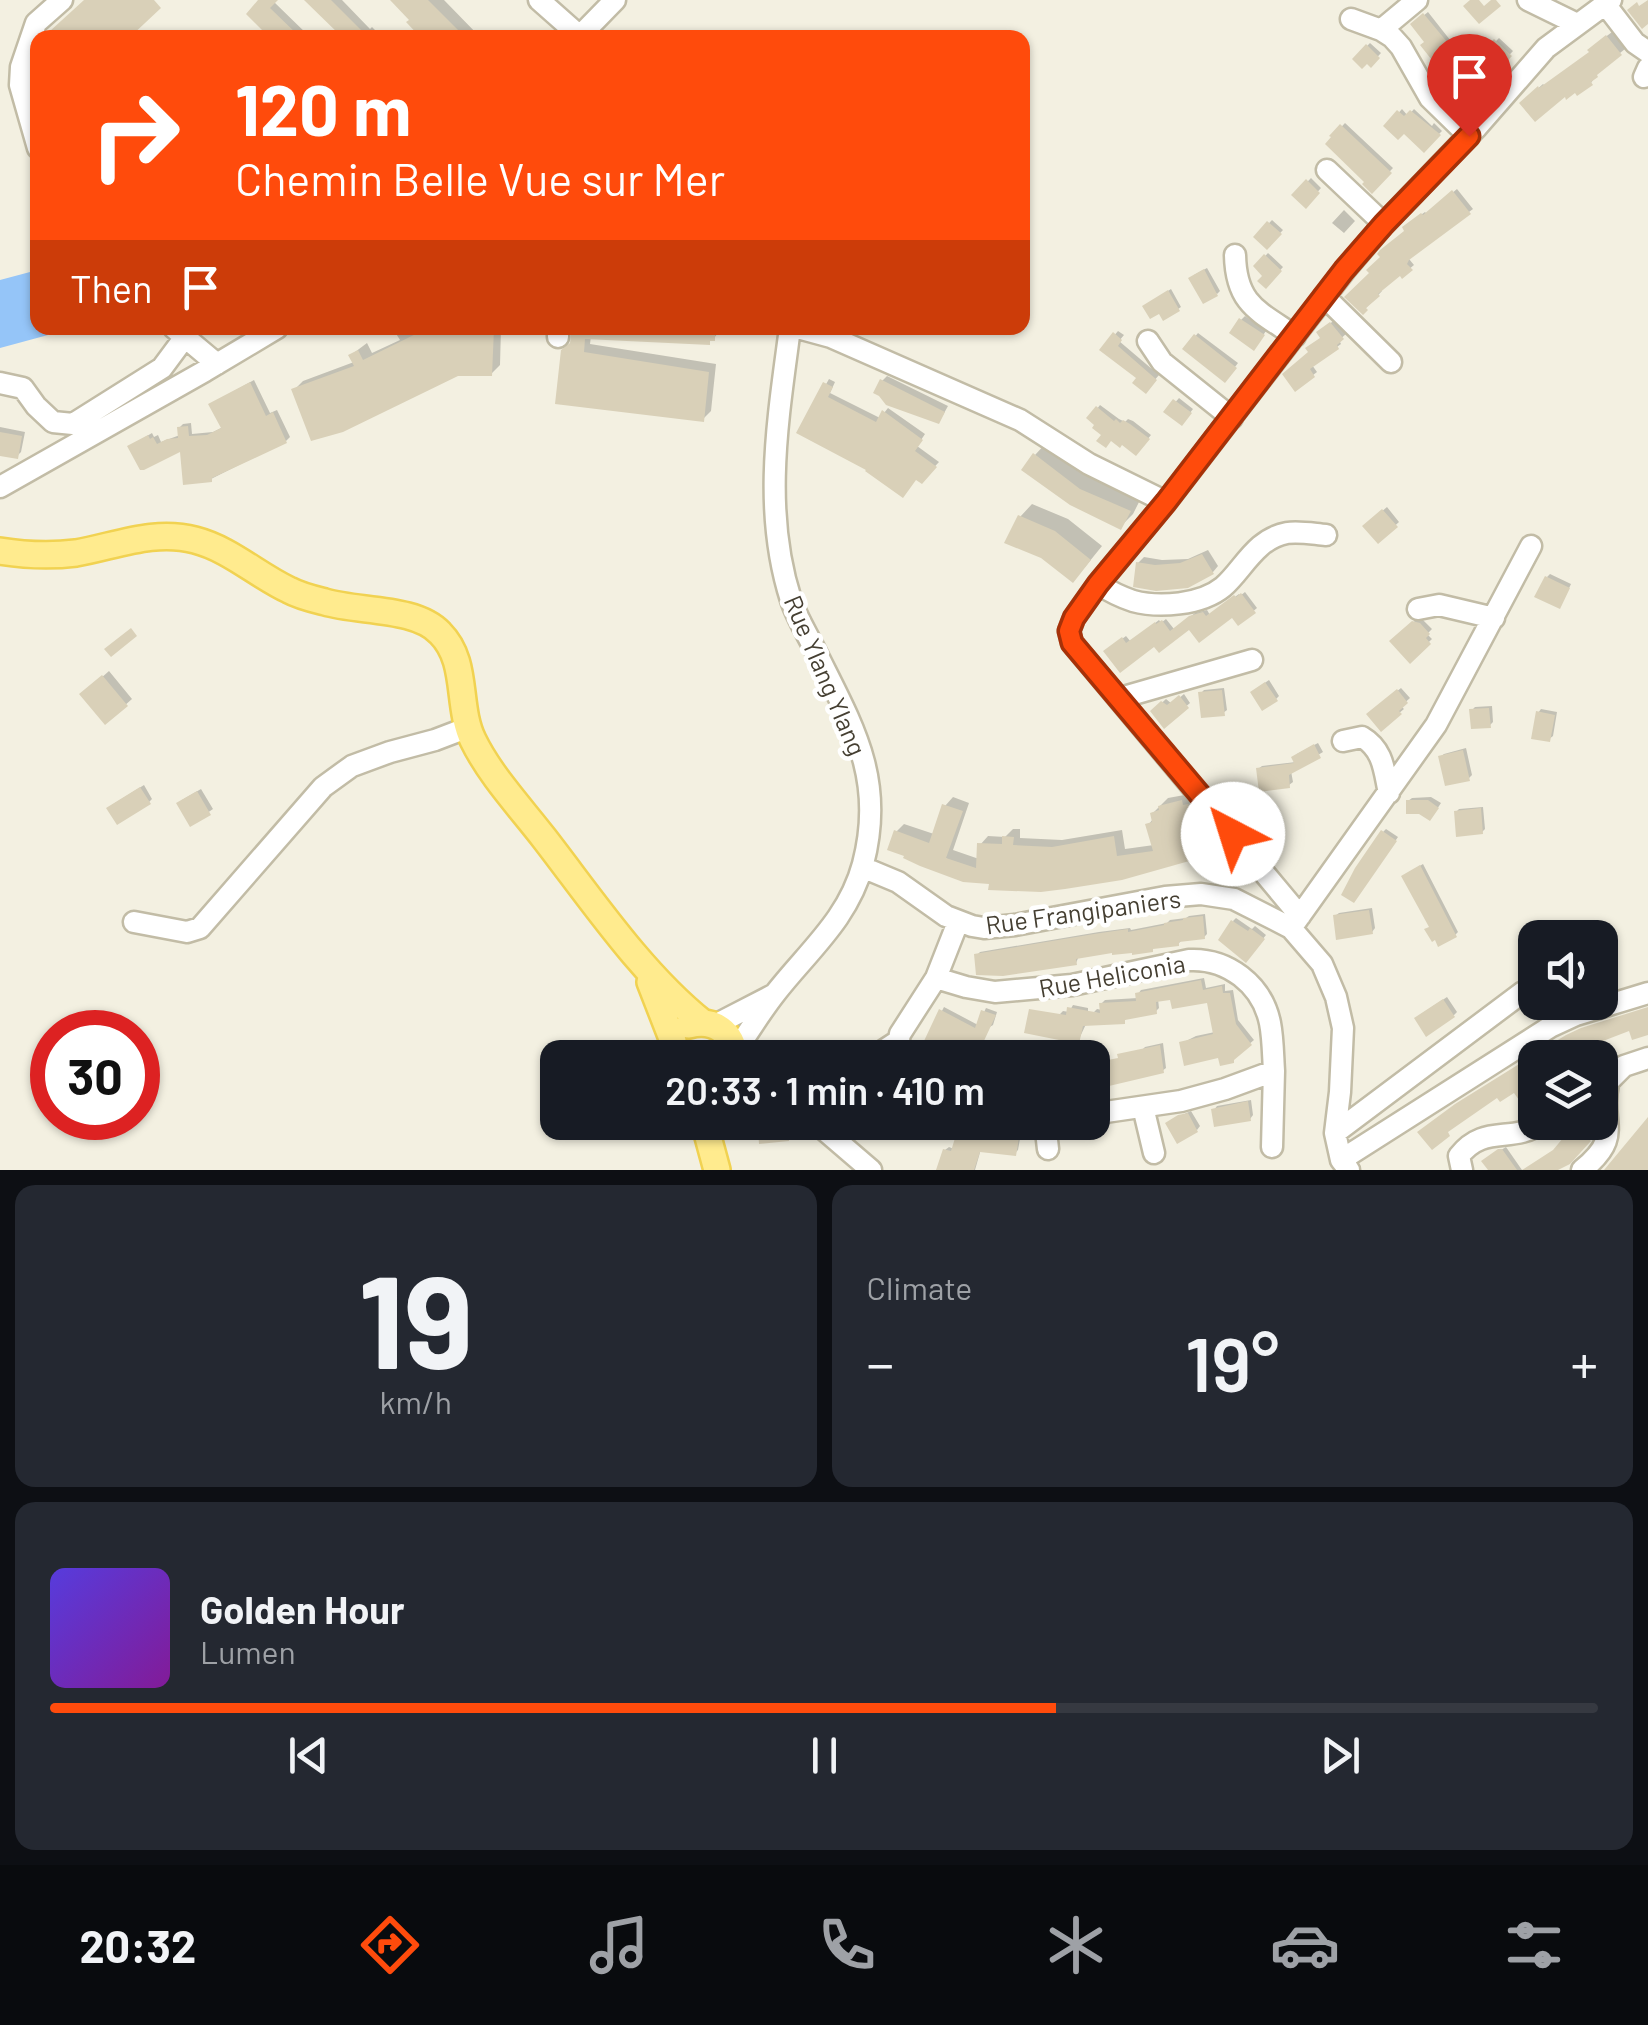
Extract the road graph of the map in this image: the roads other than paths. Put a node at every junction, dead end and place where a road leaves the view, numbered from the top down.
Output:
1 (62, 0) edge
2 (539, 0) edge
3 (615, 0) edge
4 (1417, 0) edge
5 (1528, 0) edge
6 (1608, 2) edge
7 (1351, 19) dead end
8 (1577, 24) junction
9 (33, 30) edge
10 (572, 30) edge
11 (587, 30) edge
12 (1380, 30) junction
13 (30, 40) edge
14 (1648, 52) edge
15 (1646, 69) edge
16 (30, 120) edge
17 (1469, 136) junction
18 (1327, 170) dead end
19 (1384, 224) junction
20 (1236, 255) dead end
21 (1324, 296) junction
22 (178, 335) edge
23 (183, 335) edge
24 (266, 335) edge
25 (789, 335) edge
26 (821, 335) edge
27 (1295, 336) junction
28 (1148, 341) dead end
29 (1391, 362) dead end
30 (217, 364) junction
31 (0, 382) edge
32 (1232, 418) junction
33 (0, 487) edge
34 (1166, 502) junction
35 (1326, 535) dead end
36 (1531, 546) dead end
37 (0, 550) edge
38 (1098, 584) junction
39 (1418, 610) dead end
40 (1494, 618) junction
41 (1252, 660) dead end
42 (1120, 698) junction
43 (468, 727) junction
44 (1343, 741) dead end
45 (1389, 793) junction
46 (862, 867) junction
47 (134, 922) dead end
48 (958, 922) junction
49 (1296, 922) junction
50 (624, 940) junction
51 (936, 978) junction
52 (775, 994) junction
53 (1648, 994) edge
54 (1518, 996) edge
55 (708, 1024) junction
56 (669, 1040) edge
57 (677, 1040) edge
58 (730, 1040) edge
59 (746, 1040) edge
60 (902, 1040) edge
61 (1648, 1058) edge
62 (1274, 1071) junction
63 (1618, 1072) edge
64 (1143, 1107) junction
65 (1110, 1112) edge
66 (1334, 1133) junction
67 (1518, 1133) edge
68 (836, 1140) edge
69 (1047, 1140) edge
70 (1606, 1140) edge
71 (1272, 1148) dead end
72 (1048, 1149) dead end
73 (1154, 1152) dead end
74 (1345, 1165) edge
75 (870, 1170) edge
76 (1462, 1170) edge
77 (1582, 1170) edge

1 - 9 street
2 - 10 street
3 - 11 street
4 - 12 street
5 - 8 street
6 - 8 street
6 - 14 street
7 - 12 street
8 - 17 street
12 - 17 street
13 - 16 street
14 - 15 street
17 - 19 street
18 - 19 street
19 - 21 street
20 - 27 street
21 - 27 street
21 - 29 street
22 - 31 street
23 - 30 street
24 - 30 street
25 - 46 street, Rue Ylang Ylang
26 - 34 street
27 - 32 street
28 - 32 street
30 - 33 street
32 - 34 street
34 - 38 street
35 - 38 street
36 - 40 street
37 - 43 main road
38 - 42 street
39 - 40 street
40 - 45 street
41 - 42 street
42 - 49 street
43 - 47 street
43 - 50 main road
44 - 45 street
45 - 49 street
46 - 48 street, Rue Frangipaniers
46 - 52 street, Rue Ylang Ylang
48 - 49 street, Rue Frangipaniers
48 - 51 street
49 - 66 street, Rue Frangipaniers
50 - 55 main road
50 - 56 main road
51 - 60 street
51 - 62 street, Rue Heliconia
52 - 55 street
52 - 59 street
53 - 74 street
54 - 66 street
55 - 57 main road
55 - 58 main road
61 - 63 street
62 - 64 street
62 - 71 street, Rue Heliconia
64 - 65 street
64 - 73 street
66 - 74 street, Rue Frangipaniers
67 - 76 street
68 - 75 street
69 - 72 street
70 - 77 street

